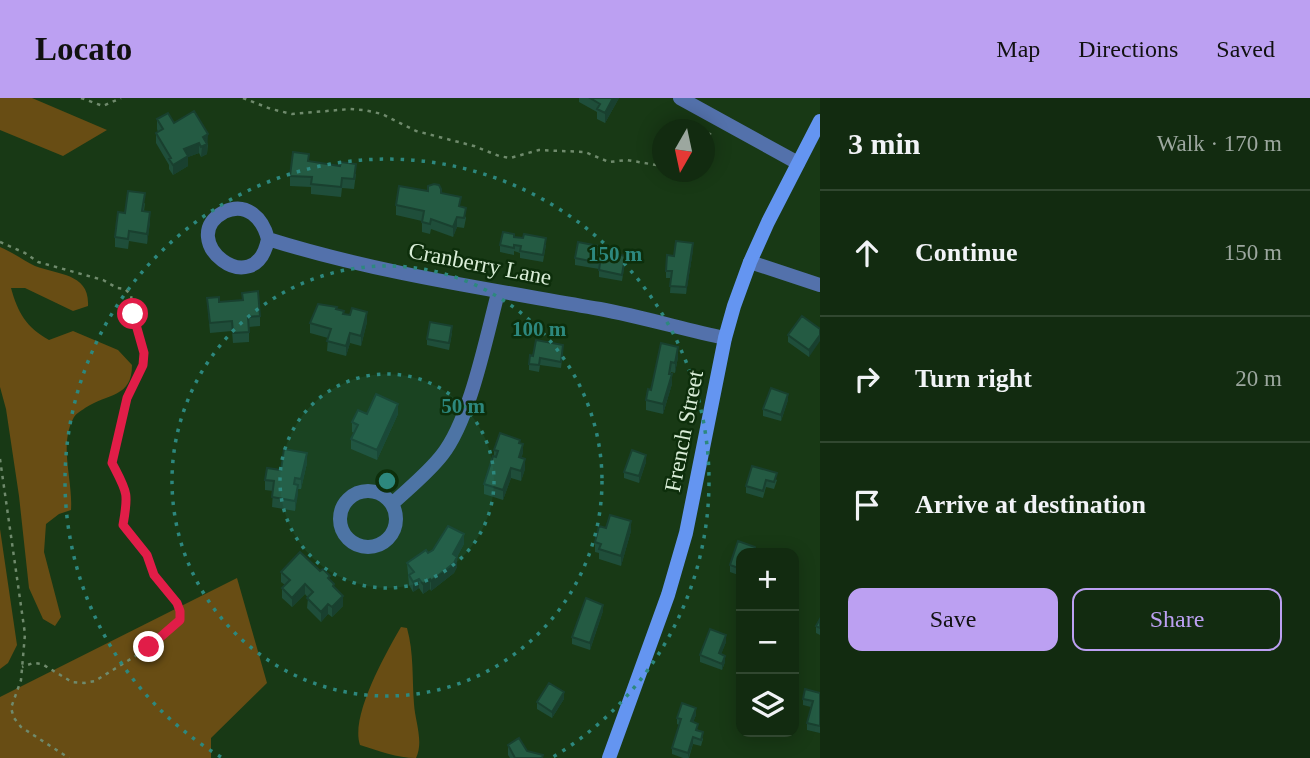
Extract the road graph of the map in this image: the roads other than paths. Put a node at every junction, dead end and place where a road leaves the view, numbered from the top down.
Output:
1 (680, 98) edge
2 (820, 121) edge
3 (798, 163) junction
4 (268, 239) junction
5 (750, 262) junction
6 (820, 285) edge
7 (498, 293) junction
8 (725, 338) junction
9 (392, 504) junction
10 (609, 758) edge

1 - 3 street
2 - 3 street, French Street
3 - 5 street, French Street
4 - 4 street
4 - 7 street, Cranberry Lane
5 - 6 street
5 - 8 street, French Street
7 - 8 street, Cranberry Lane
7 - 9 street
8 - 10 street, French Street
9 - 9 street

